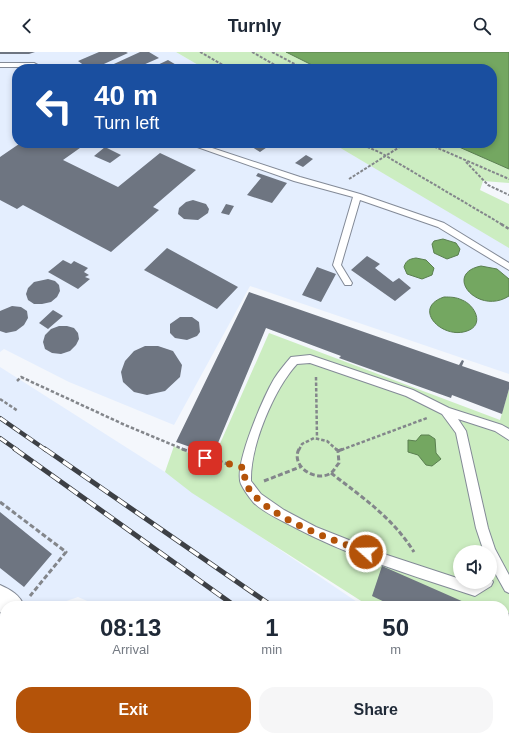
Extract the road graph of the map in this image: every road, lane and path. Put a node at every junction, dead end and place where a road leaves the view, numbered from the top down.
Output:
1 (200, 52) edge
2 (252, 52) edge
3 (272, 52) edge
4 (221, 64) edge
5 (273, 64) edge
6 (295, 64) edge
7 (0, 65) edge
8 (12, 65) edge
9 (205, 148) edge
10 (369, 148) edge
11 (399, 148) edge
12 (437, 148) edge
13 (386, 157) junction
14 (466, 162) junction
15 (509, 179) edge
16 (334, 189) junction
17 (509, 195) edge
18 (357, 196) junction
19 (509, 230) edge
20 (509, 267) edge
21 (348, 283) dead end
22 (316, 361) junction
23 (17, 381) dead end
24 (0, 399) edge
25 (18, 411) dead end
26 (446, 411) junction
27 (509, 435) edge
28 (317, 438) junction
29 (338, 451) junction
30 (300, 467) junction
31 (245, 468) junction
32 (331, 473) junction
33 (248, 486) junction
34 (0, 502) edge
35 (488, 545) edge
36 (497, 565) edge
37 (427, 573) junction
38 (453, 582) edge
39 (509, 587) edge
40 (0, 597) edge
41 (13, 601) edge
42 (21, 601) edge

1 - 4 path
2 - 5 path
3 - 6 path
7 - 8 lane
9 - 16 lane
10 - 13 path
11 - 13 path
12 - 14 path
13 - 16 path
13 - 19 path
14 - 15 path
14 - 17 path
16 - 18 lane
18 - 20 lane
18 - 21 lane
22 - 26 lane
22 - 28 path
22 - 31 lane
23 - 31 path
24 - 25 path
26 - 27 lane
26 - 29 path
26 - 35 lane
28 - 29 path
28 - 30 path
29 - 32 path
30 - 32 path
30 - 33 path
31 - 33 lane
32 - 37 path
33 - 37 lane
34 - 42 path
36 - 39 lane
37 - 38 lane
40 - 41 street

